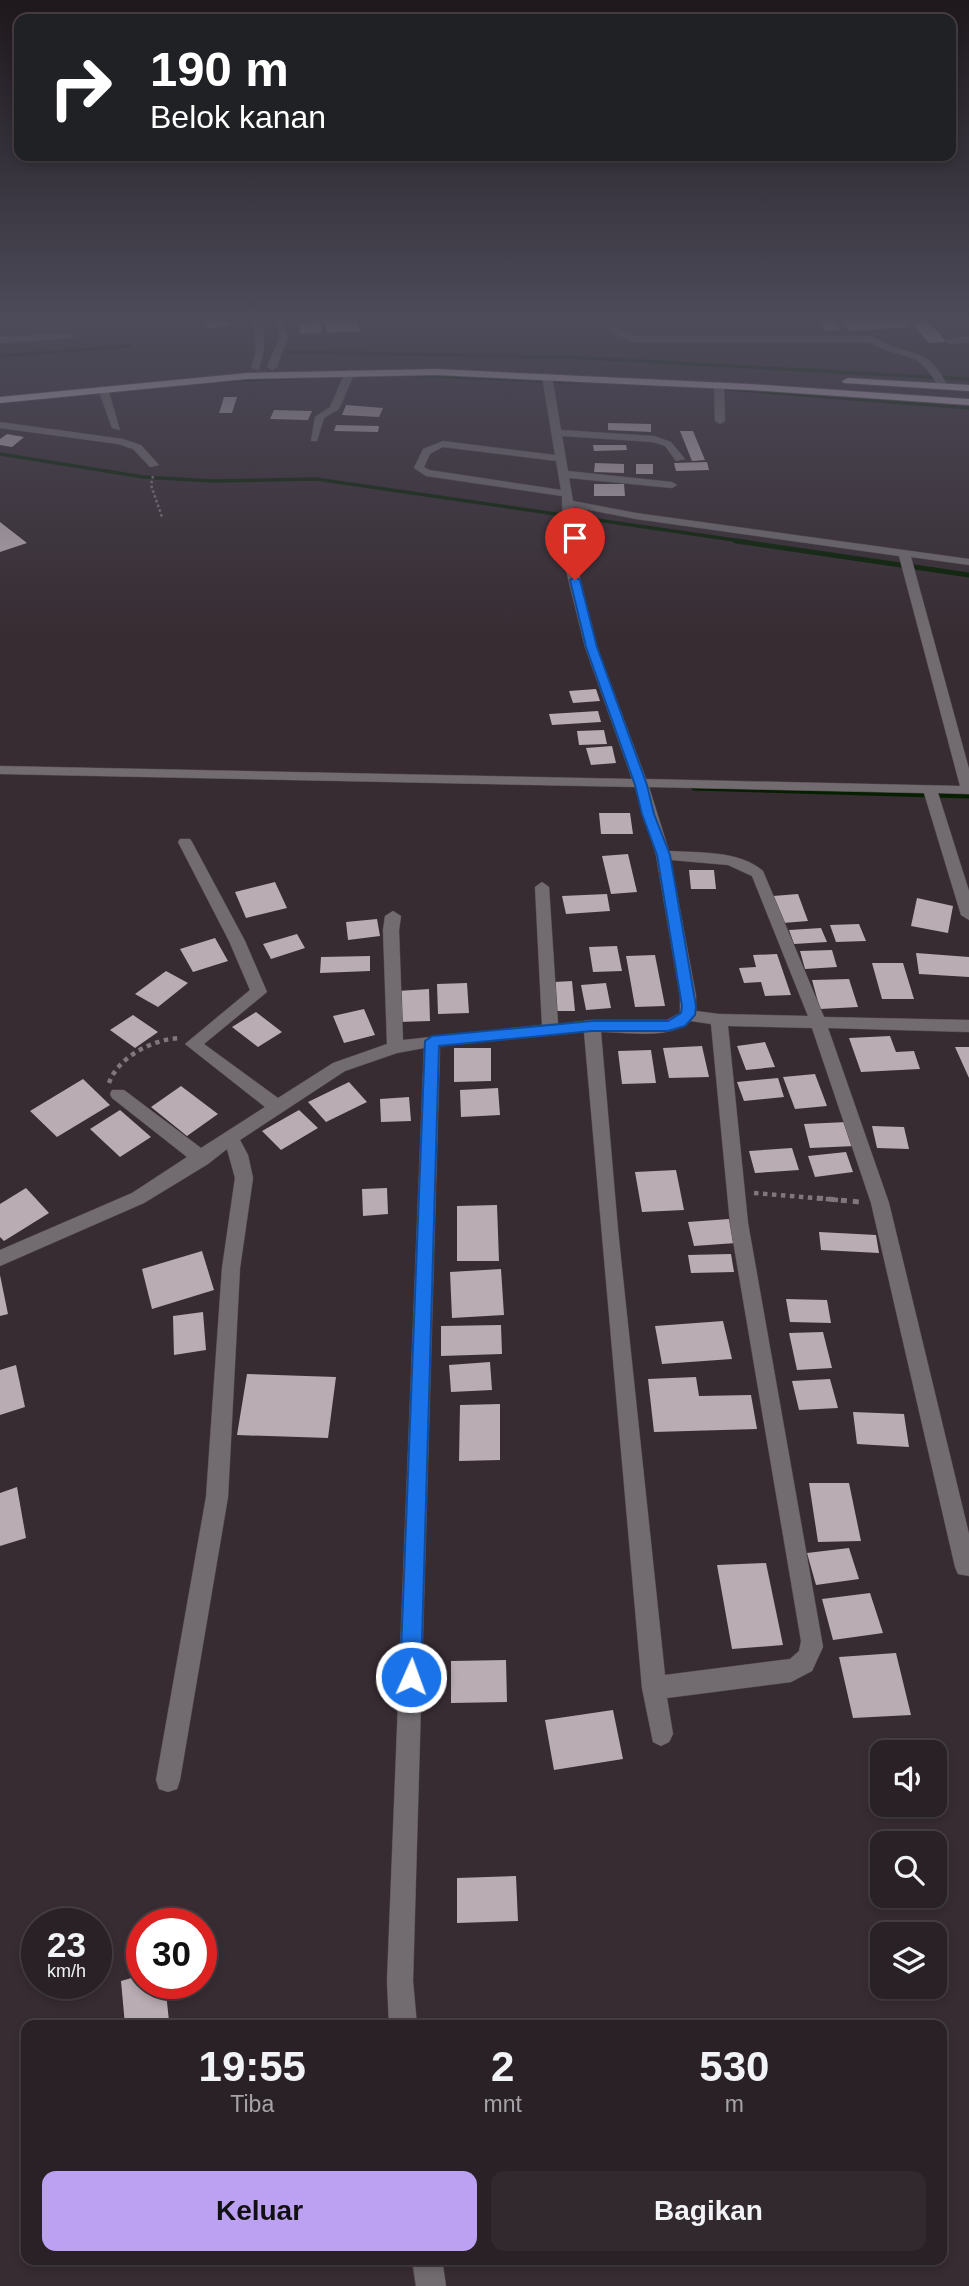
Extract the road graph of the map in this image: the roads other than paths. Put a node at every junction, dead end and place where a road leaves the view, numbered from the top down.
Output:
1 (0, 425) edge
2 (116, 425) edge
3 (318, 425) edge
4 (556, 425) edge
5 (117, 428) dead end
6 (557, 433) junction
7 (314, 439) dead end
8 (561, 459) junction
9 (680, 459) dead end
10 (154, 465) dead end
11 (564, 474) junction
12 (672, 485) dead end
13 (568, 502) junction
14 (905, 556) junction
15 (969, 562) edge
16 (0, 770) edge
17 (641, 785) junction
18 (968, 790) edge
19 (931, 791) junction
20 (186, 842) dead end
21 (663, 855) junction
22 (542, 887) dead end
23 (969, 915) edge
24 (393, 916) dead end
25 (688, 1015) junction
26 (719, 1020) junction
27 (818, 1022) junction
28 (592, 1026) junction
29 (969, 1026) edge
30 (550, 1030) junction
31 (432, 1041) junction
32 (396, 1047) junction
33 (118, 1094) road end
34 (278, 1107) junction
35 (231, 1140) junction
36 (202, 1159) junction
37 (0, 1258) edge
38 (966, 1567) dead end
39 (654, 1688) junction
40 (661, 1734) dead end
41 (168, 1780) dead end
42 (403, 2020) edge
43 (428, 2265) edge
44 (431, 2286) edge

1 - 10 street
2 - 5 street
3 - 7 street
4 - 6 street
6 - 8 street
6 - 9 street
8 - 11 street
8 - 13 street
11 - 12 street
11 - 13 street
13 - 14 street
13 - 17 street
14 - 15 street
14 - 18 street
16 - 17 street
17 - 19 street
17 - 21 street
18 - 19 street
19 - 23 street
20 - 34 street
21 - 25 street
21 - 27 street
22 - 30 street
24 - 32 street
25 - 26 street
25 - 28 street
26 - 27 street
26 - 39 street
27 - 29 street
27 - 38 street
28 - 30 street
28 - 39 street
30 - 31 street
31 - 32 street
31 - 42 street
32 - 34 street
33 - 36 street
34 - 35 street
35 - 36 street
35 - 41 street
36 - 37 street
39 - 40 street
43 - 44 street

